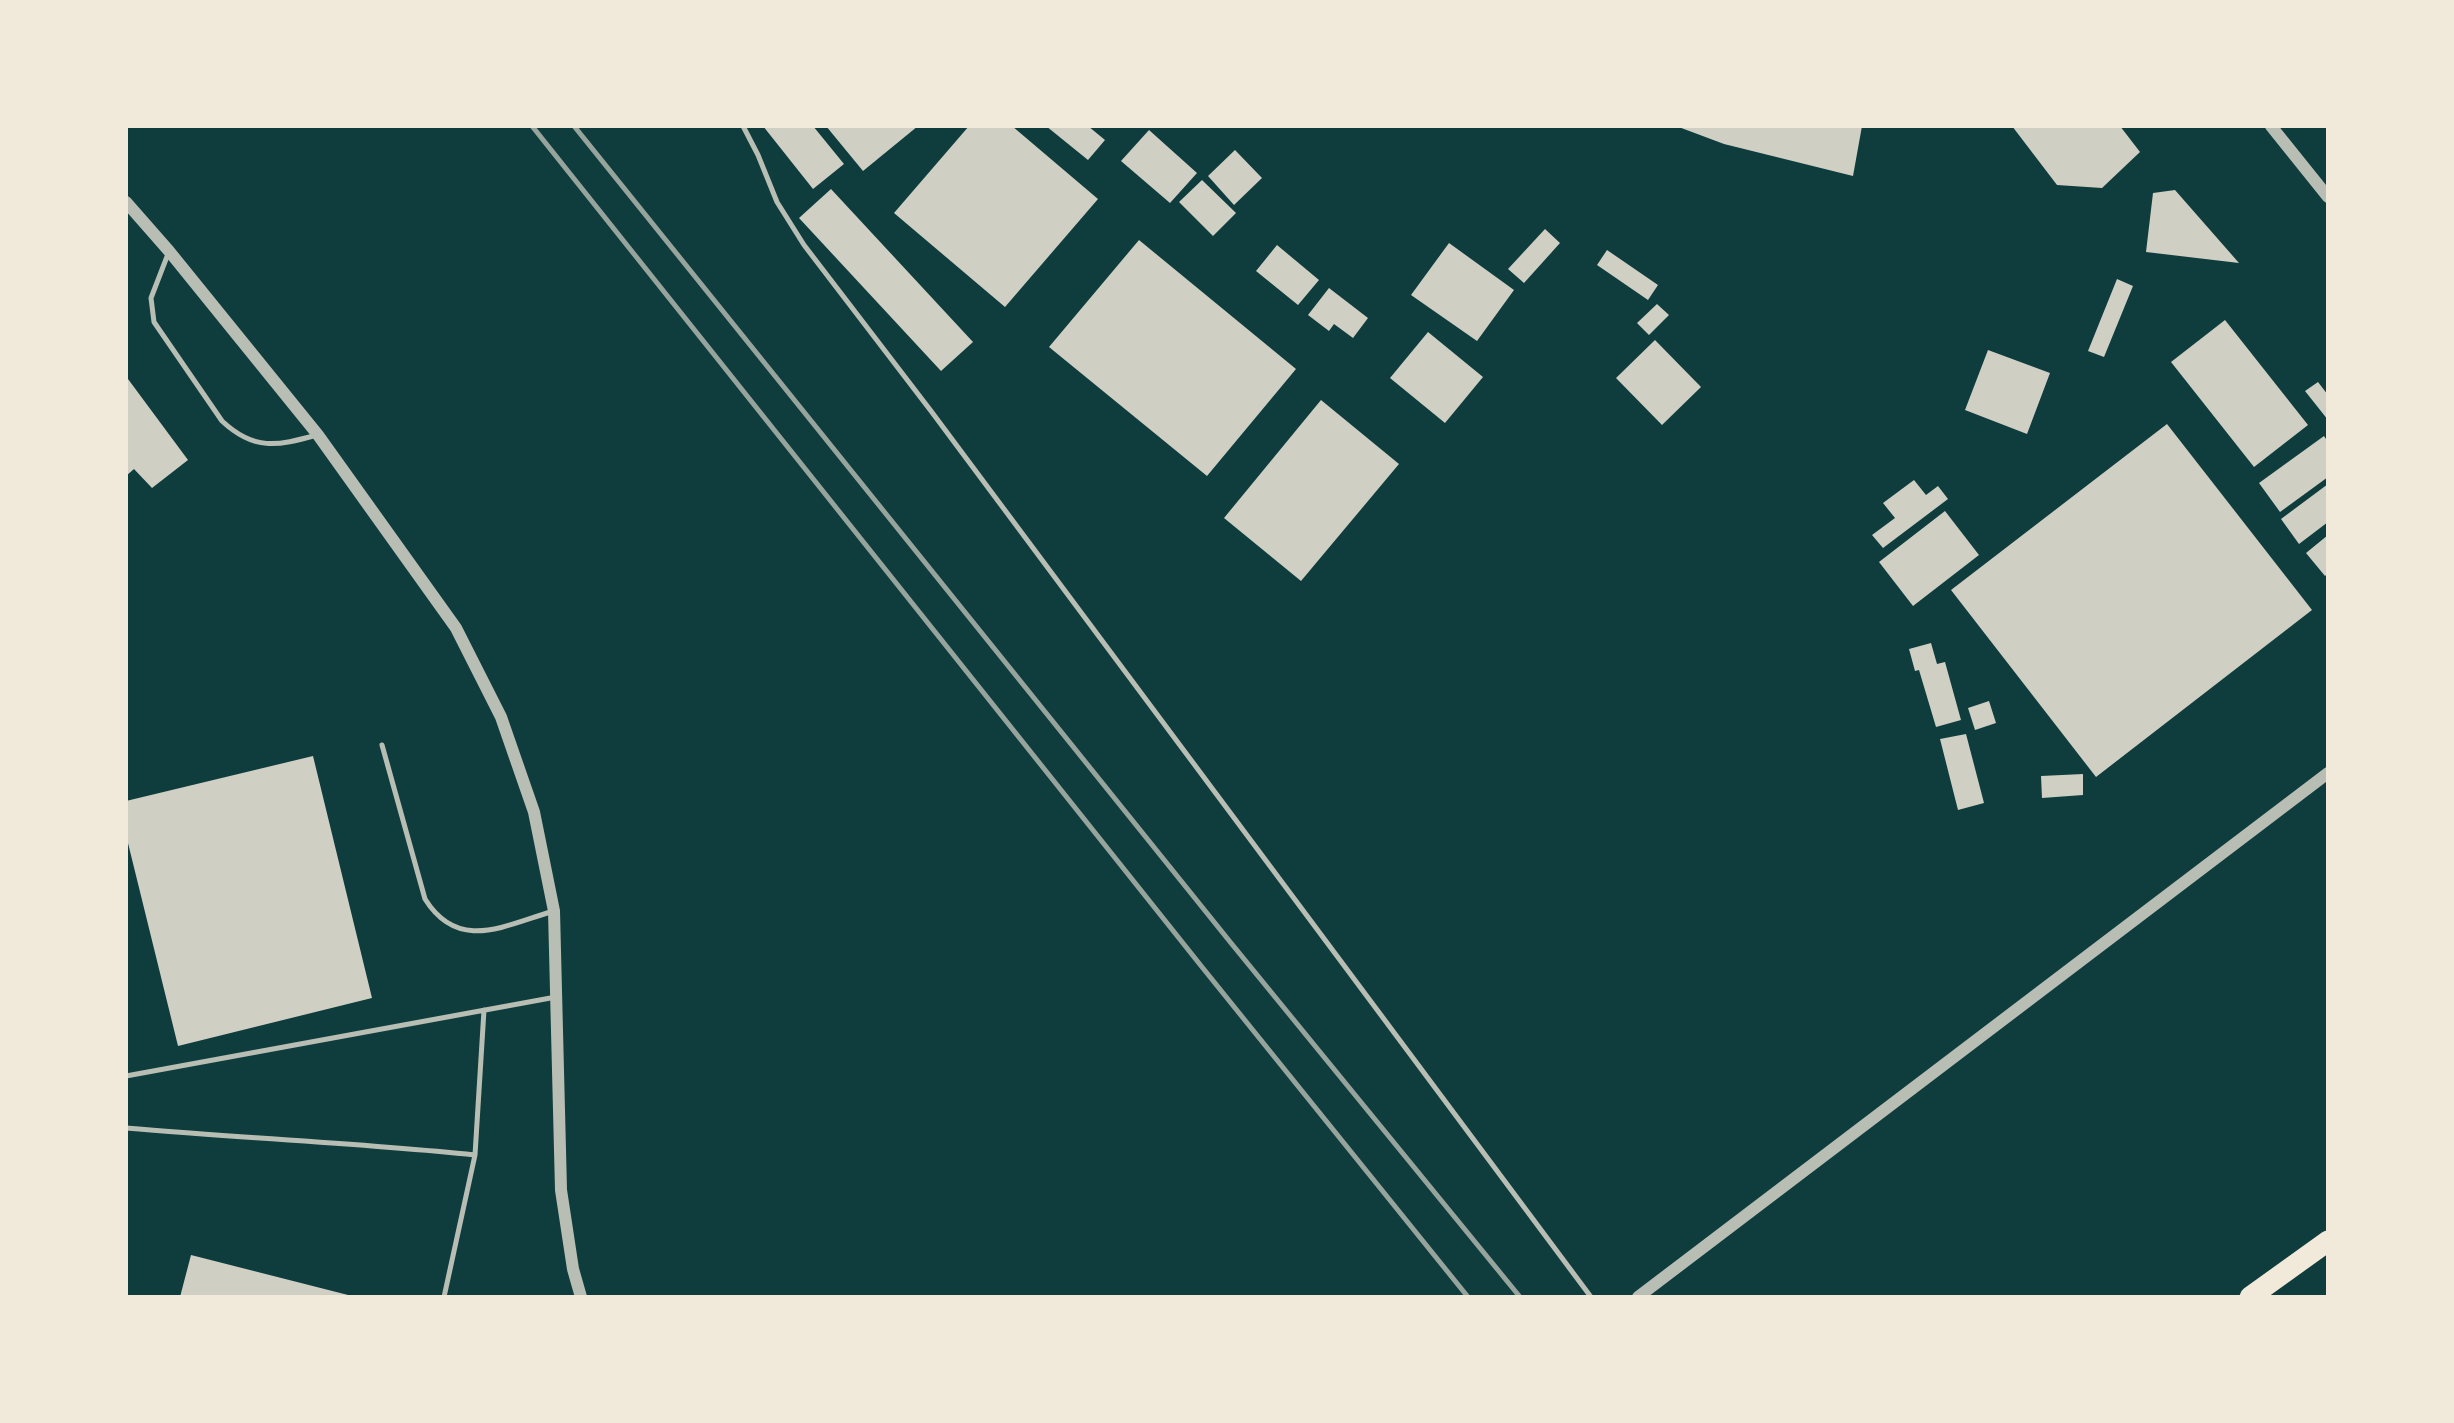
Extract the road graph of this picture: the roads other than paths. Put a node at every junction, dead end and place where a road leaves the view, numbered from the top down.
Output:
1 (743, 126) edge
2 (2271, 126) edge
3 (2328, 197) edge
4 (126, 202) edge
5 (169, 251) junction
6 (318, 435) junction
7 (382, 746) dead end
8 (2328, 773) edge
9 (554, 911) junction
10 (556, 997) junction
11 (484, 1010) junction
12 (126, 1076) edge
13 (126, 1128) edge
14 (475, 1155) junction
15 (2328, 1241) edge
16 (444, 1297) edge
17 (581, 1297) edge
18 (1591, 1297) edge
19 (1638, 1297) edge
20 (2250, 1297) edge

1 - 18 lane
2 - 3 street
4 - 5 street
5 - 6 street
5 - 6 lane
6 - 9 street
7 - 9 lane
8 - 19 street
9 - 10 street
10 - 11 lane
10 - 17 street
11 - 12 lane
11 - 14 lane
13 - 14 lane
14 - 16 lane
15 - 20 highway

